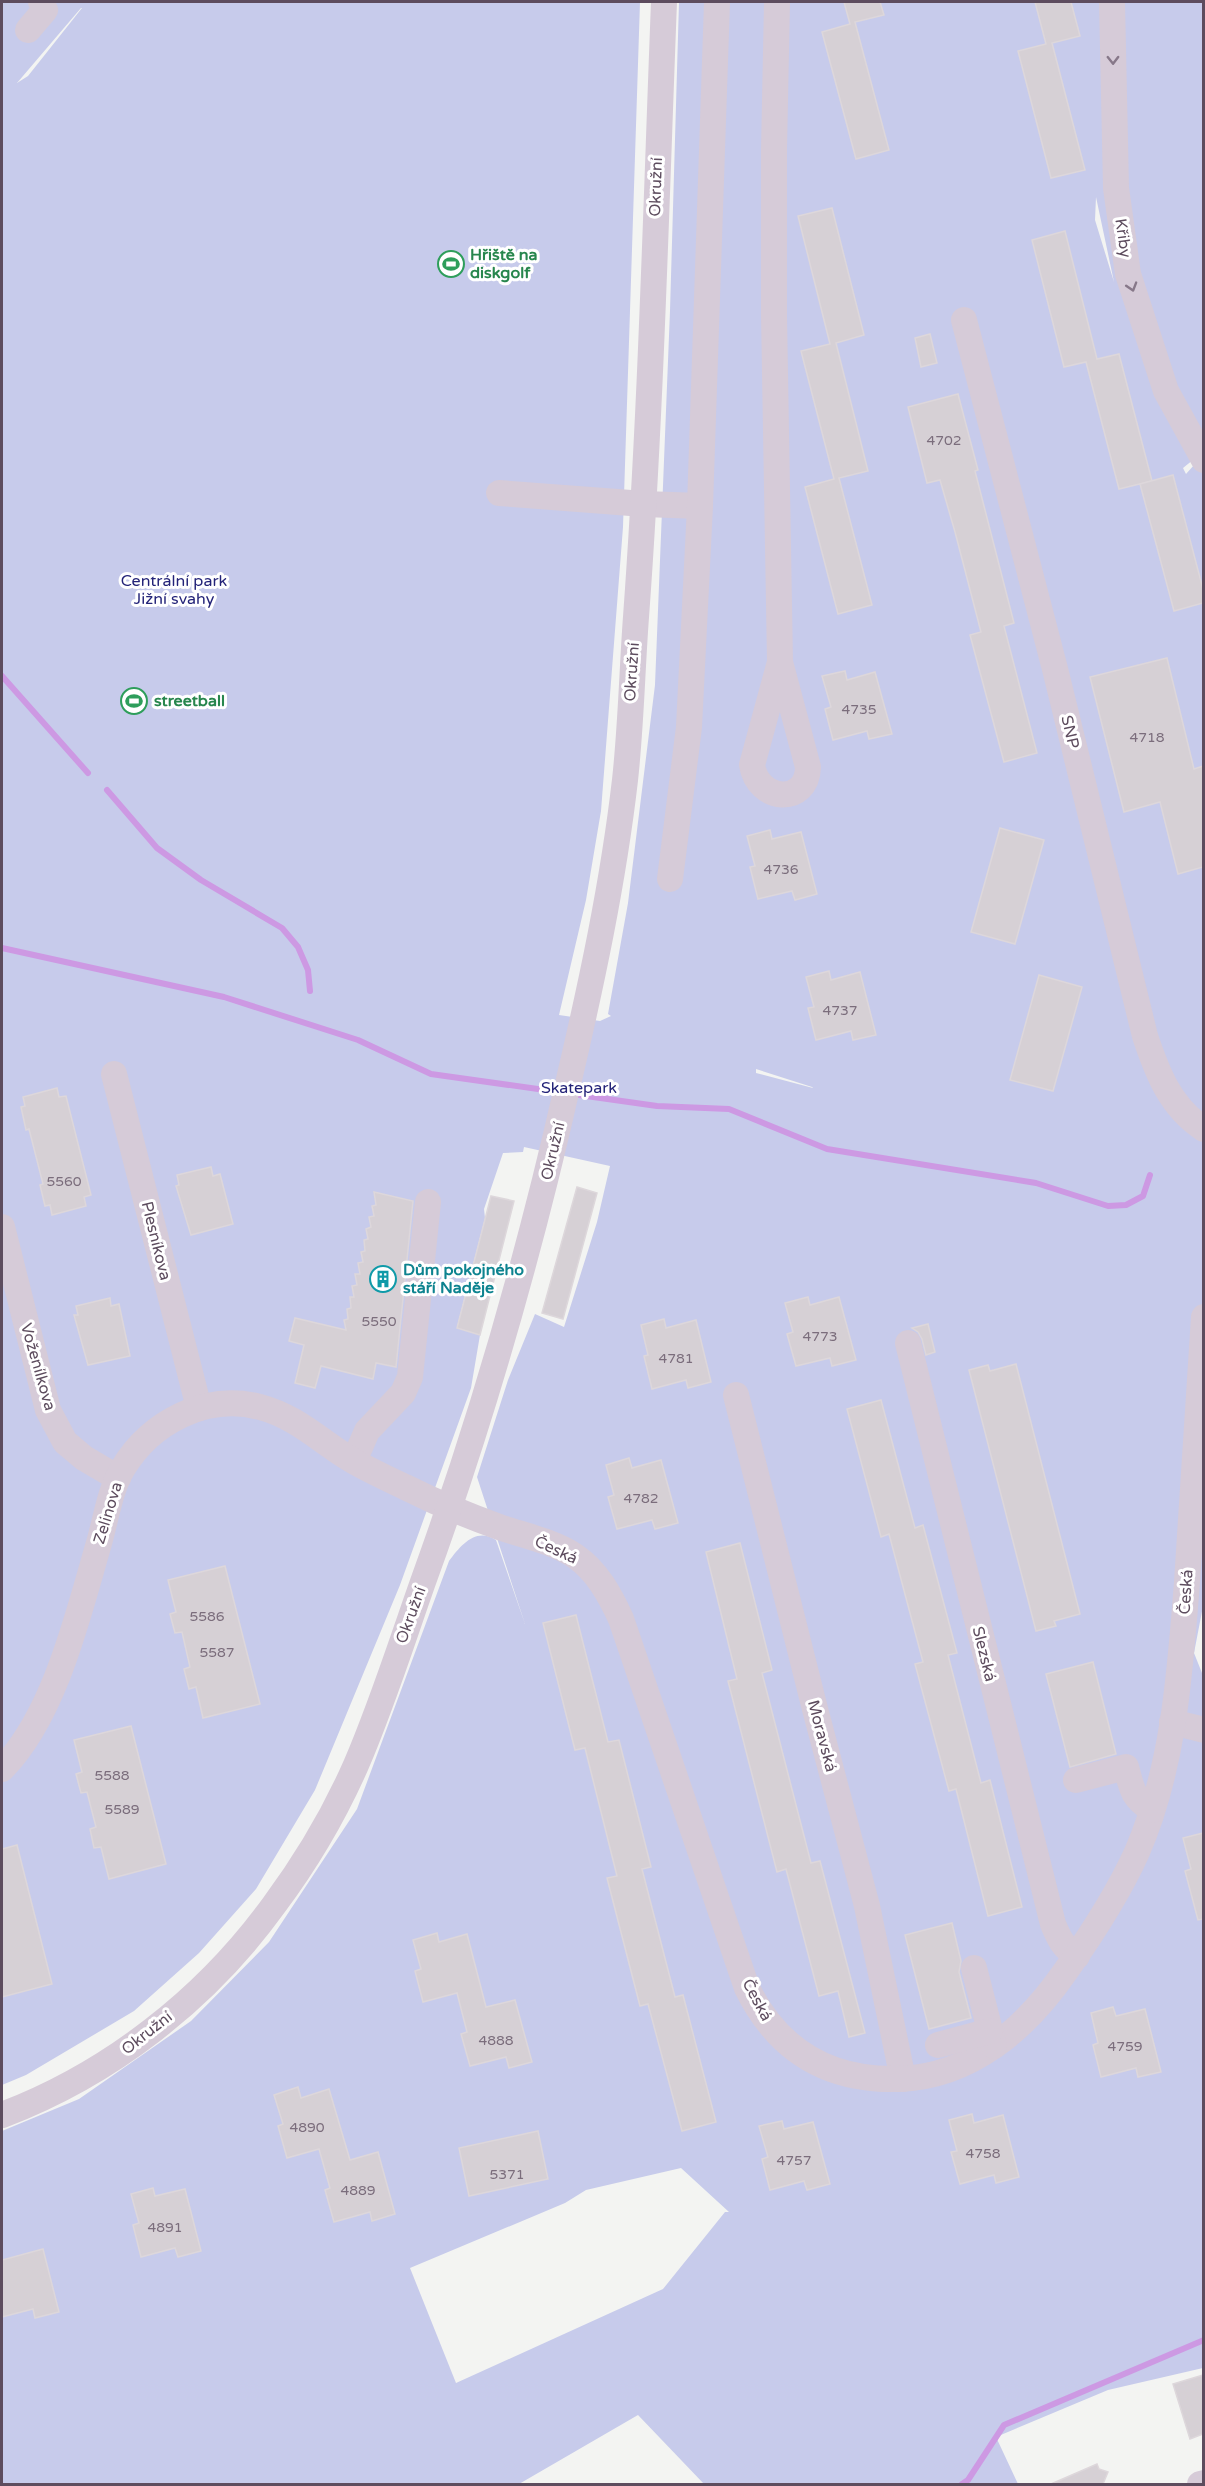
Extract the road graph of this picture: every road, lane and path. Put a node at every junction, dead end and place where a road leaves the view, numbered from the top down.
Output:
1 (41, 2) edge
2 (664, 2) edge
3 (717, 2) edge
4 (777, 2) edge
5 (1112, 2) edge
6 (28, 30) dead end
7 (964, 320) dead end
8 (1203, 460) edge
9 (499, 493) dead end
10 (644, 504) junction
11 (700, 506) junction
12 (780, 662) dead end
13 (670, 879) dead end
14 (114, 1074) dead end
15 (1203, 1129) edge
16 (428, 1202) dead end
17 (2, 1227) edge
18 (1203, 1317) edge
19 (908, 1343) dead end
20 (736, 1395) dead end
21 (199, 1408) junction
22 (354, 1461) junction
23 (118, 1478) junction
24 (449, 1509) junction
25 (1172, 1722) junction
26 (1203, 1730) edge
27 (2, 1769) edge
28 (1076, 1780) dead end
29 (1152, 1810) junction
30 (1077, 1956) junction
31 (974, 1968) dead end
32 (992, 2039) junction
33 (938, 2044) dead end
34 (903, 2079) junction
35 (2, 2115) edge

1 - 6 street
2 - 10 street, Okružní
3 - 11 street
4 - 12 street
5 -> 8 street, Křiby
7 - 15 street, SNP
9 - 10 street
10 - 11 street
10 - 24 street, Okružní
11 - 13 street
14 - 21 street, Plesníkova
16 - 22 street
17 - 23 street, Voženílkova
18 - 25 street, Česká
19 - 30 street, Slezská
20 - 34 street, Moravská
21 - 22 street, Zelinova
21 - 23 street, Zelinova
22 - 24 street, Zelinova
23 - 27 street, Zelinova
24 - 34 street, Česká
24 - 35 street, Okružní
25 - 26 street
25 - 29 street, Česká
28 - 29 street
29 - 30 street, Česká
30 - 32 street, Česká
31 - 32 street
32 - 33 street
32 - 34 street, Česká

